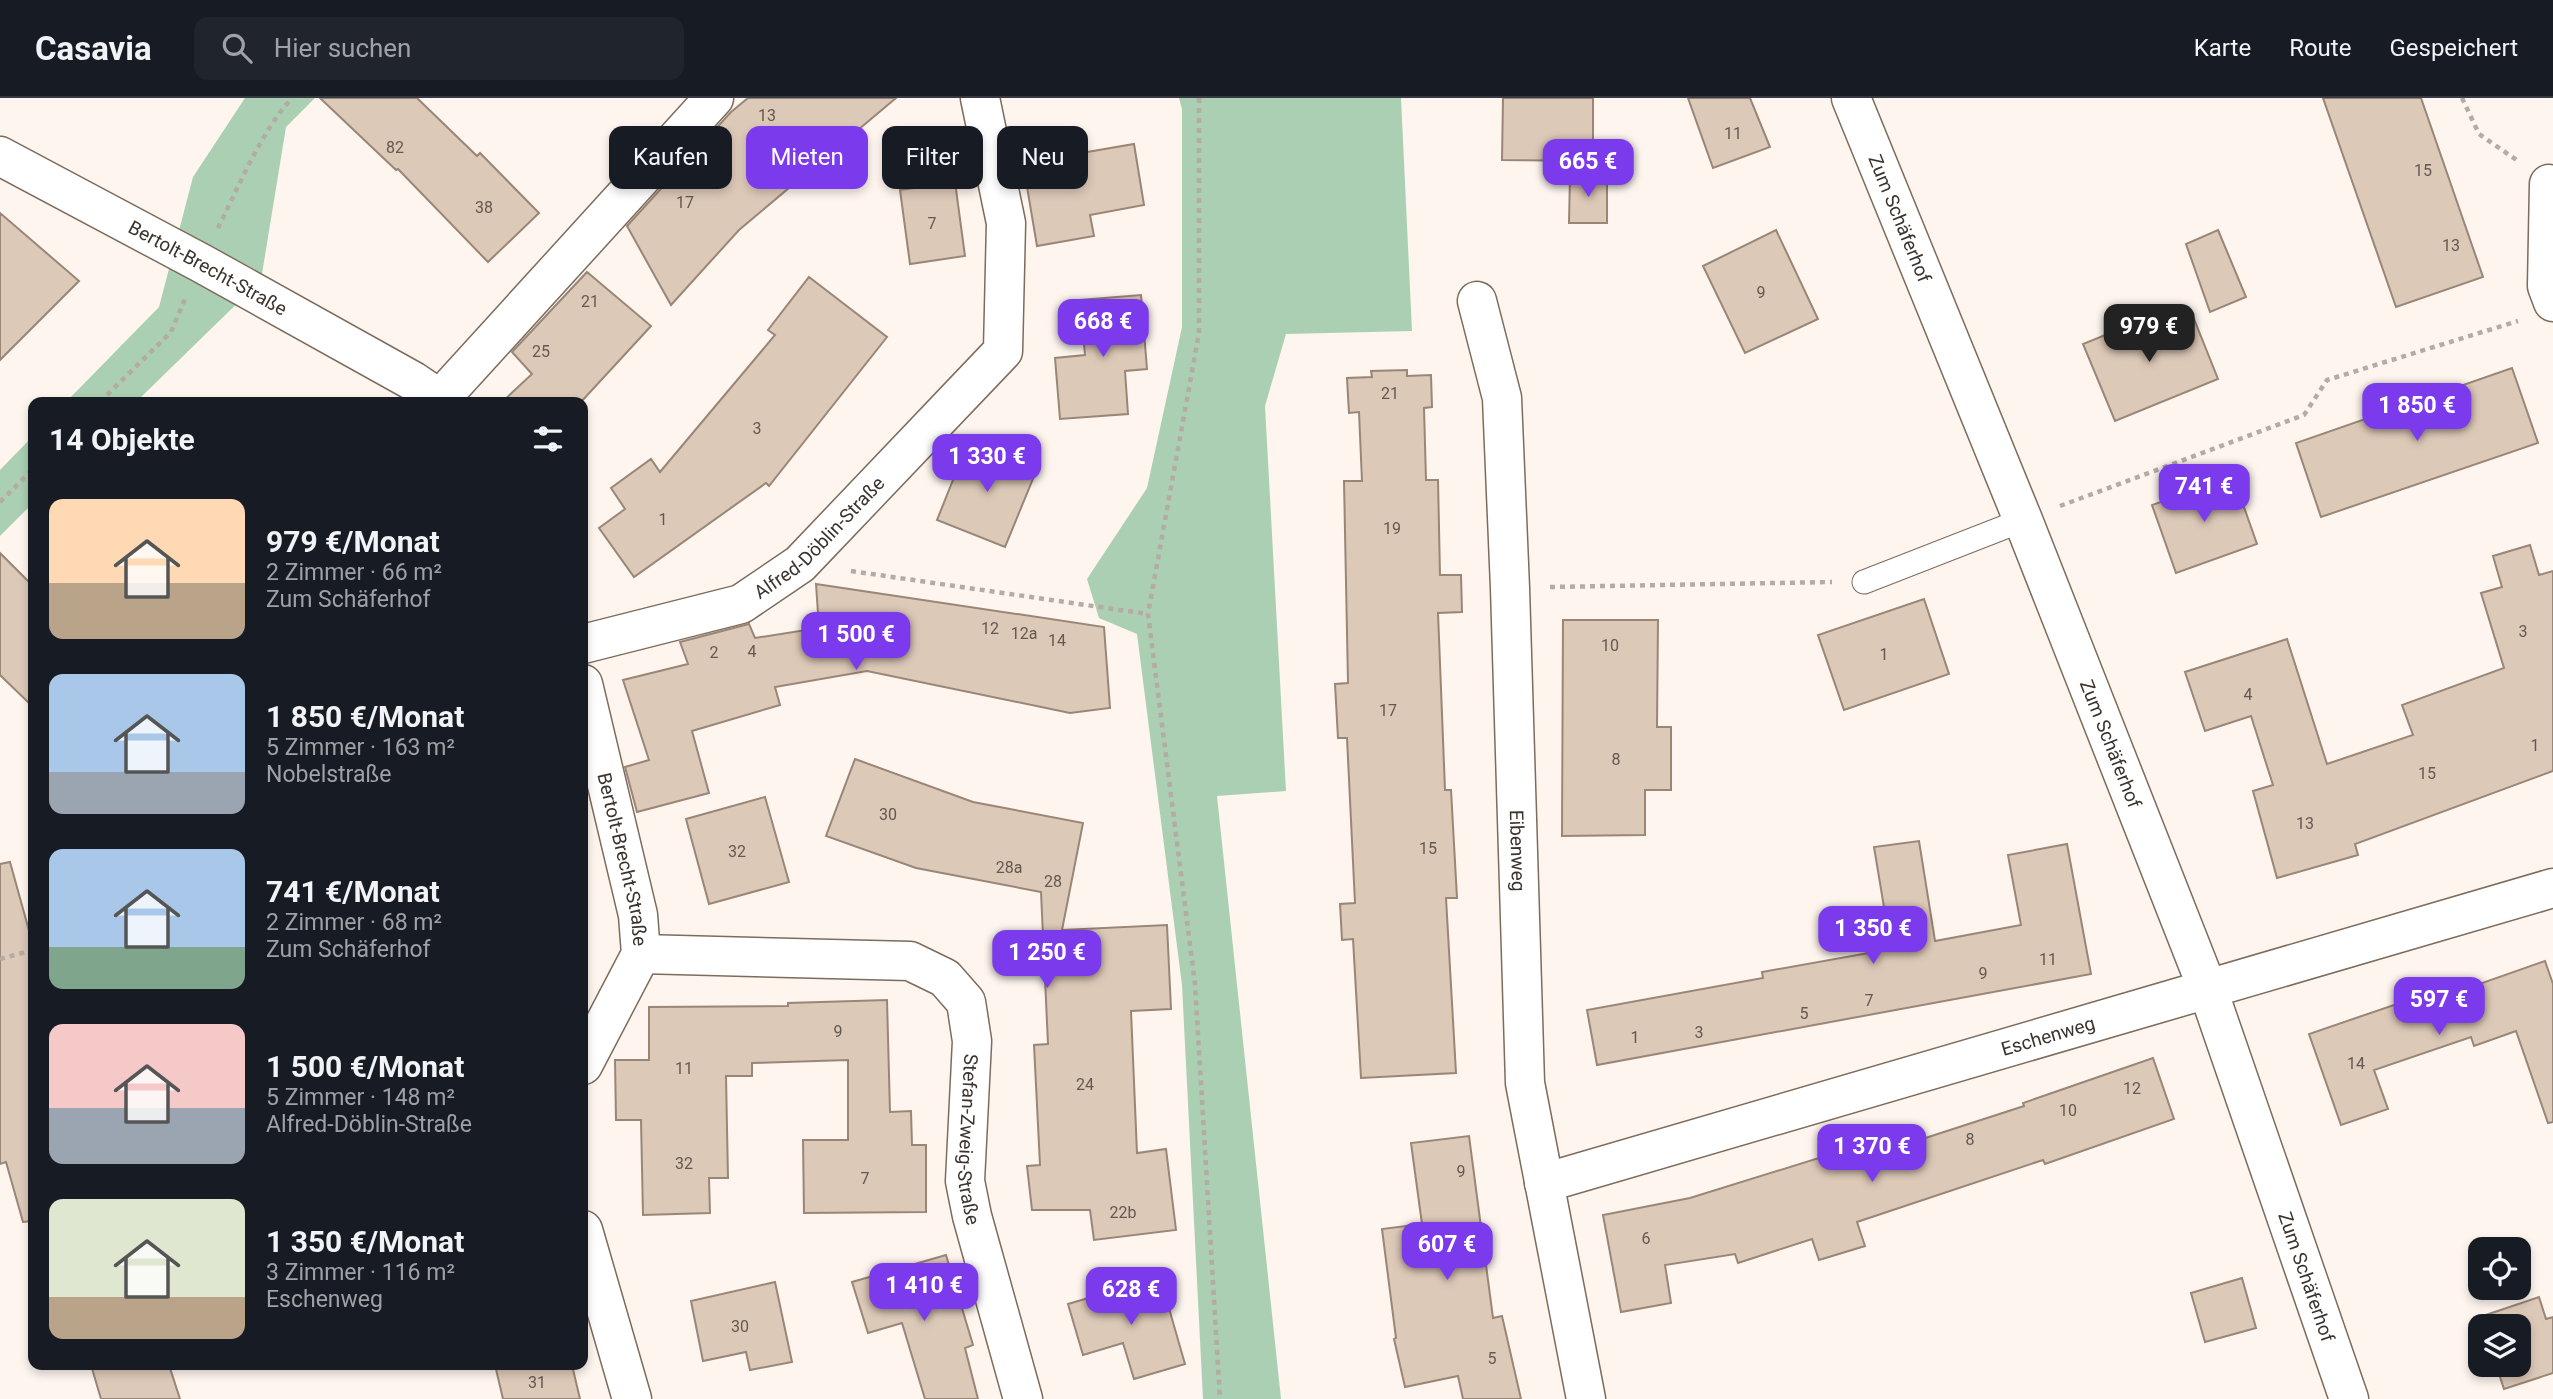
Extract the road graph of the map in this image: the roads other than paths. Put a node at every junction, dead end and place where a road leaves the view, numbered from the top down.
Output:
1 (714, 98) edge
2 (980, 98) edge
3 (1851, 98) edge
4 (0, 156) edge
5 (2550, 184) road end
6 (1477, 301) dead end
7 (2540, 310) edge
8 (423, 396) edge
9 (2023, 520) junction
10 (1864, 582) road end
11 (588, 643) edge
12 (588, 705) edge
13 (2553, 888) edge
14 (641, 954) junction
15 (2208, 990) junction
16 (588, 1055) edge
17 (1544, 1183) junction
18 (588, 1247) edge
19 (632, 1399) edge
20 (1023, 1399) edge
21 (1586, 1399) edge
22 (2349, 1399) edge

1 - 8 street
2 - 11 street, Alfred-Döblin-Straße
3 - 9 street, Zum Schäferhof
4 - 8 street, Bertolt-Brecht-Straße
5 - 7 street
6 - 17 street, Eibenweg
9 - 10 lane
9 - 15 street, Zum Schäferhof
12 - 14 street, Bertolt-Brecht-Straße
13 - 15 street, Eschenweg
14 - 16 street, Bertolt-Brecht-Straße
14 - 20 street, Stefan-Zweig-Straße
15 - 17 street, Eschenweg
15 - 22 street, Zum Schäferhof
17 - 21 street, Eibenweg
18 - 19 street

